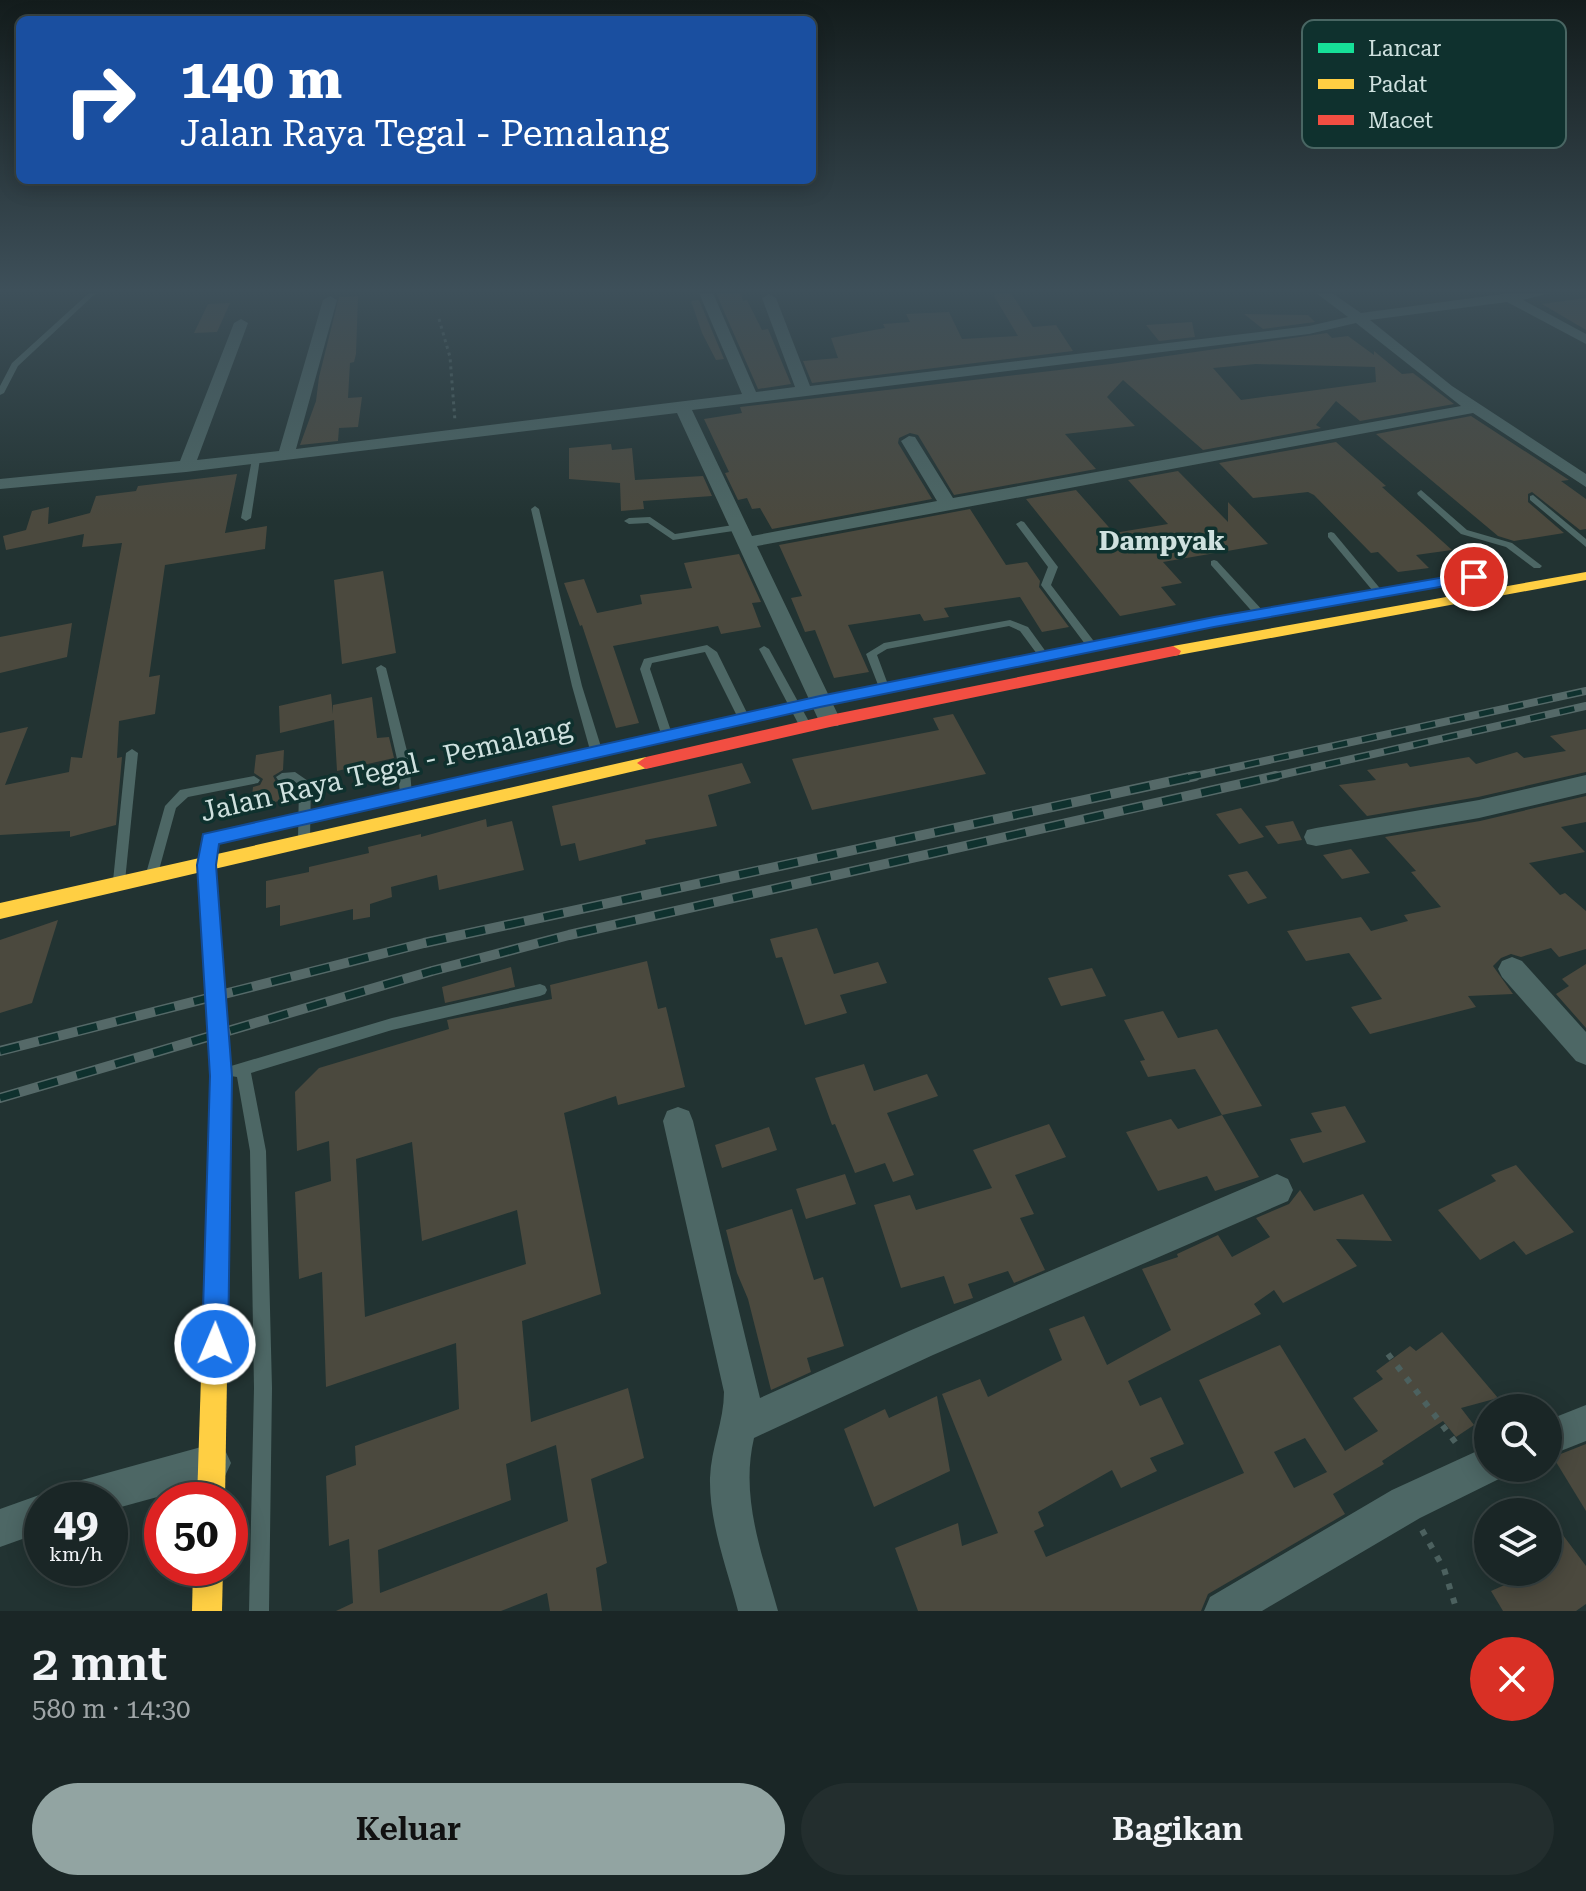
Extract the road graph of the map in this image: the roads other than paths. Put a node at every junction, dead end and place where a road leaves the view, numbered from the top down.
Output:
1 (13, 368) edge
2 (224, 368) edge
3 (311, 368) edge
4 (739, 368) edge
5 (796, 368) edge
6 (999, 368) edge
7 (1420, 368) edge
8 (805, 392) junction
9 (0, 393) edge
10 (751, 397) junction
11 (682, 407) junction
12 (1475, 408) junction
13 (909, 441) dead end
14 (286, 455) junction
15 (256, 459) junction
16 (186, 467) junction
17 (1586, 482) edge
18 (0, 484) edge
19 (1421, 493) dead end
20 (1533, 498) dead end
21 (947, 502) junction
22 (535, 509) dead end
23 (246, 518) dead end
24 (629, 521) dead end
25 (1021, 524) dead end
26 (744, 534) junction
27 (1331, 535) dead end
28 (1586, 544) edge
29 (1574, 559) edge
30 (1214, 563) dead end
31 (1537, 566) junction
32 (1505, 571) dead end
33 (1586, 576) edge
34 (1380, 594) joint
35 (1398, 611) junction
36 (1260, 614) dead end
37 (1100, 645) joint
38 (764, 649) dead end
39 (1044, 656) junction
40 (1020, 661) dead end
41 (381, 668) dead end
42 (886, 689) dead end
43 (846, 697) dead end
44 (820, 701) junction
45 (788, 708) junction
46 (743, 719) dead end
47 (830, 721) junction
48 (806, 727) junction
49 (668, 736) dead end
50 (596, 750) dead end
51 (132, 753) dead end
52 (282, 777) dead end
53 (254, 780) dead end
54 (1586, 784) edge
55 (406, 795) dead end
56 (1316, 837) dead end
57 (304, 843) junction
58 (157, 851) junction
59 (114, 861) junction
60 (207, 865) junction
61 (151, 877) junction
62 (118, 884) junction
63 (0, 911) edge
64 (1512, 969) dead end
65 (540, 990) dead end
66 (1586, 1052) edge
67 (243, 1069) junction
68 (221, 1076) junction
69 (678, 1121) dead end
70 (1277, 1190) dead end
71 (1586, 1423) edge
72 (741, 1425) junction
73 (1562, 1432) edge
74 (212, 1463) junction
75 (1474, 1472) edge
76 (211, 1482) edge
77 (128, 1486) edge
78 (24, 1519) edge
79 (0, 1528) edge
80 (208, 1586) edge
81 (207, 1611) edge
82 (259, 1611) edge
83 (758, 1611) edge
84 (1224, 1611) edge

1 - 9 lane
2 - 16 street
3 - 14 street
4 - 10 street
5 - 8 street
6 - 8 street
7 - 12 street
8 - 10 street
10 - 11 street
11 - 14 street
11 - 26 street
12 - 17 street
12 - 21 street
13 - 21 street
14 - 15 street
15 - 16 street
15 - 23 lane
16 - 18 street
19 - 31 lane
20 - 28 lane
21 - 26 street
22 - 50 lane
24 - 26 lane
25 - 37 lane
26 - 44 street
27 - 34 lane
29 - 31 main road
30 - 36 lane
31 - 32 main road
33 - 35 main road, Jalan Raya Tegal - Pemalang
34 - 35 main road
35 - 47 main road, Jalan Raya Tegal - Pemalang
37 - 39 main road
38 - 45 lane
39 - 40 main road
39 - 42 lane
41 - 55 lane
43 - 44 main road
44 - 45 main road
44 - 47 street
45 - 48 lane
46 - 49 lane
47 - 48 main road, Jalan Raya Tegal - Pemalang
48 - 57 main road, Jalan Raya Tegal - Pemalang
51 - 59 lane
52 - 57 lane
53 - 58 lane
54 - 56 street
57 - 60 main road, Jalan Raya Tegal - Pemalang
58 - 59 main road, Jalan Raya Tegal - Pemalang
58 - 60 main road, Jalan Raya Tegal - Pemalang
58 - 61 lane
59 - 62 lane
60 - 61 main road, Jalan Raya Tegal - Pemalang
60 - 68 main road
61 - 62 main road, Jalan Raya Tegal - Pemalang
62 - 63 main road, Jalan Raya Tegal - Pemalang
64 - 66 street
65 - 67 lane
67 - 68 lane
67 - 82 lane
68 - 74 main road
69 - 72 street
70 - 72 street
71 - 73 street
72 - 83 street
74 - 76 main road
74 - 77 street
75 - 84 street
78 - 79 street
80 - 81 main road

